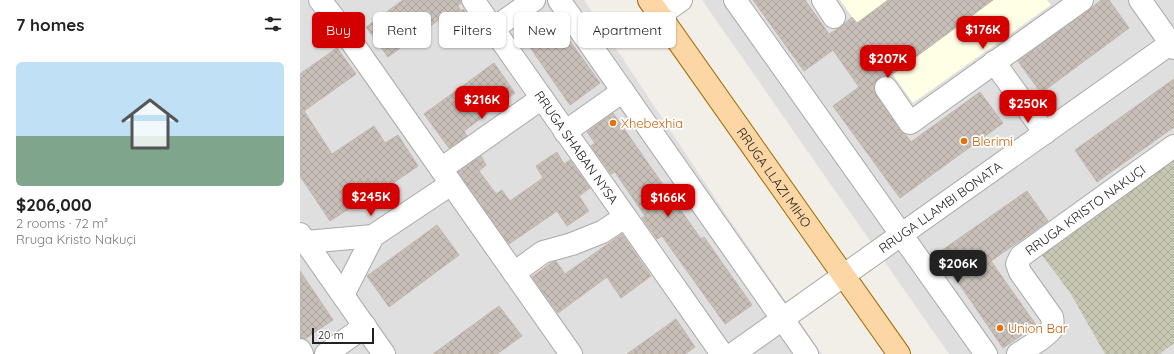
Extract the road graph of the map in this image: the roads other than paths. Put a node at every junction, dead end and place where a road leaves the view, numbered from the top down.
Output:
1 (320, 0) edge
2 (473, 0) edge
3 (534, 0) edge
4 (559, 0) edge
5 (681, 0) edge
6 (735, 0) edge
7 (1082, 0) edge
8 (1140, 0) edge
9 (655, 7) edge
10 (481, 12) edge
11 (506, 20) edge
12 (1173, 44) edge
13 (506, 47) edge
14 (994, 62) junction
15 (886, 88) dead end
16 (623, 91) junction
17 (542, 98) junction
18 (565, 132) junction
19 (1045, 133) junction
20 (1174, 146) edge
21 (446, 177) junction
22 (625, 217) junction
23 (902, 234) junction
24 (373, 236) junction
25 (303, 238) edge
26 (514, 273) junction
27 (844, 276) junction
28 (343, 295) junction
29 (783, 319) junction
30 (365, 326) junction
31 (300, 350) edge
32 (302, 354) edge
33 (326, 354) edge
34 (384, 354) edge
35 (571, 354) edge
36 (722, 354) edge
37 (733, 354) edge
38 (808, 354) edge
39 (899, 354) edge
40 (986, 354) edge
41 (1018, 354) edge

1 - 21 street
2 - 10 street, RRUGA SHABAN NYSA
3 - 11 street
4 - 16 street
5 - 9 street
6 - 23 street
7 - 14 street
8 - 12 street
9 - 27 main road, RRUGA LLAZI MIHO
12 - 19 street, RRUGA LLAMBI BONATA
13 - 17 street, RRUGA SHABAN NYSA
14 - 15 street
14 - 19 street
16 - 18 street
16 - 29 street
17 - 18 street, RRUGA SHABAN NYSA
17 - 21 street
18 - 22 street, RRUGA SHABAN NYSA
19 - 23 street, RRUGA LLAMBI BONATA
20 - 41 street, RRUGA KRISTO NAKUÇI
21 - 24 street
21 - 26 street
22 - 26 street
22 - 36 street, RRUGA SHABAN NYSA
23 - 27 street, RRUGA LLAMBI BONATA
23 - 40 street
24 - 25 street
24 - 28 street
25 - 28 street
26 - 35 street
27 - 29 street, RRUGA LLAMBI BONATA
27 - 39 main road, RRUGA LLAZI MIHO
28 - 30 street
29 - 37 street, RRUGA LLAMBI BONATA
29 - 38 street
30 - 33 street
30 - 34 street
31 - 32 street

